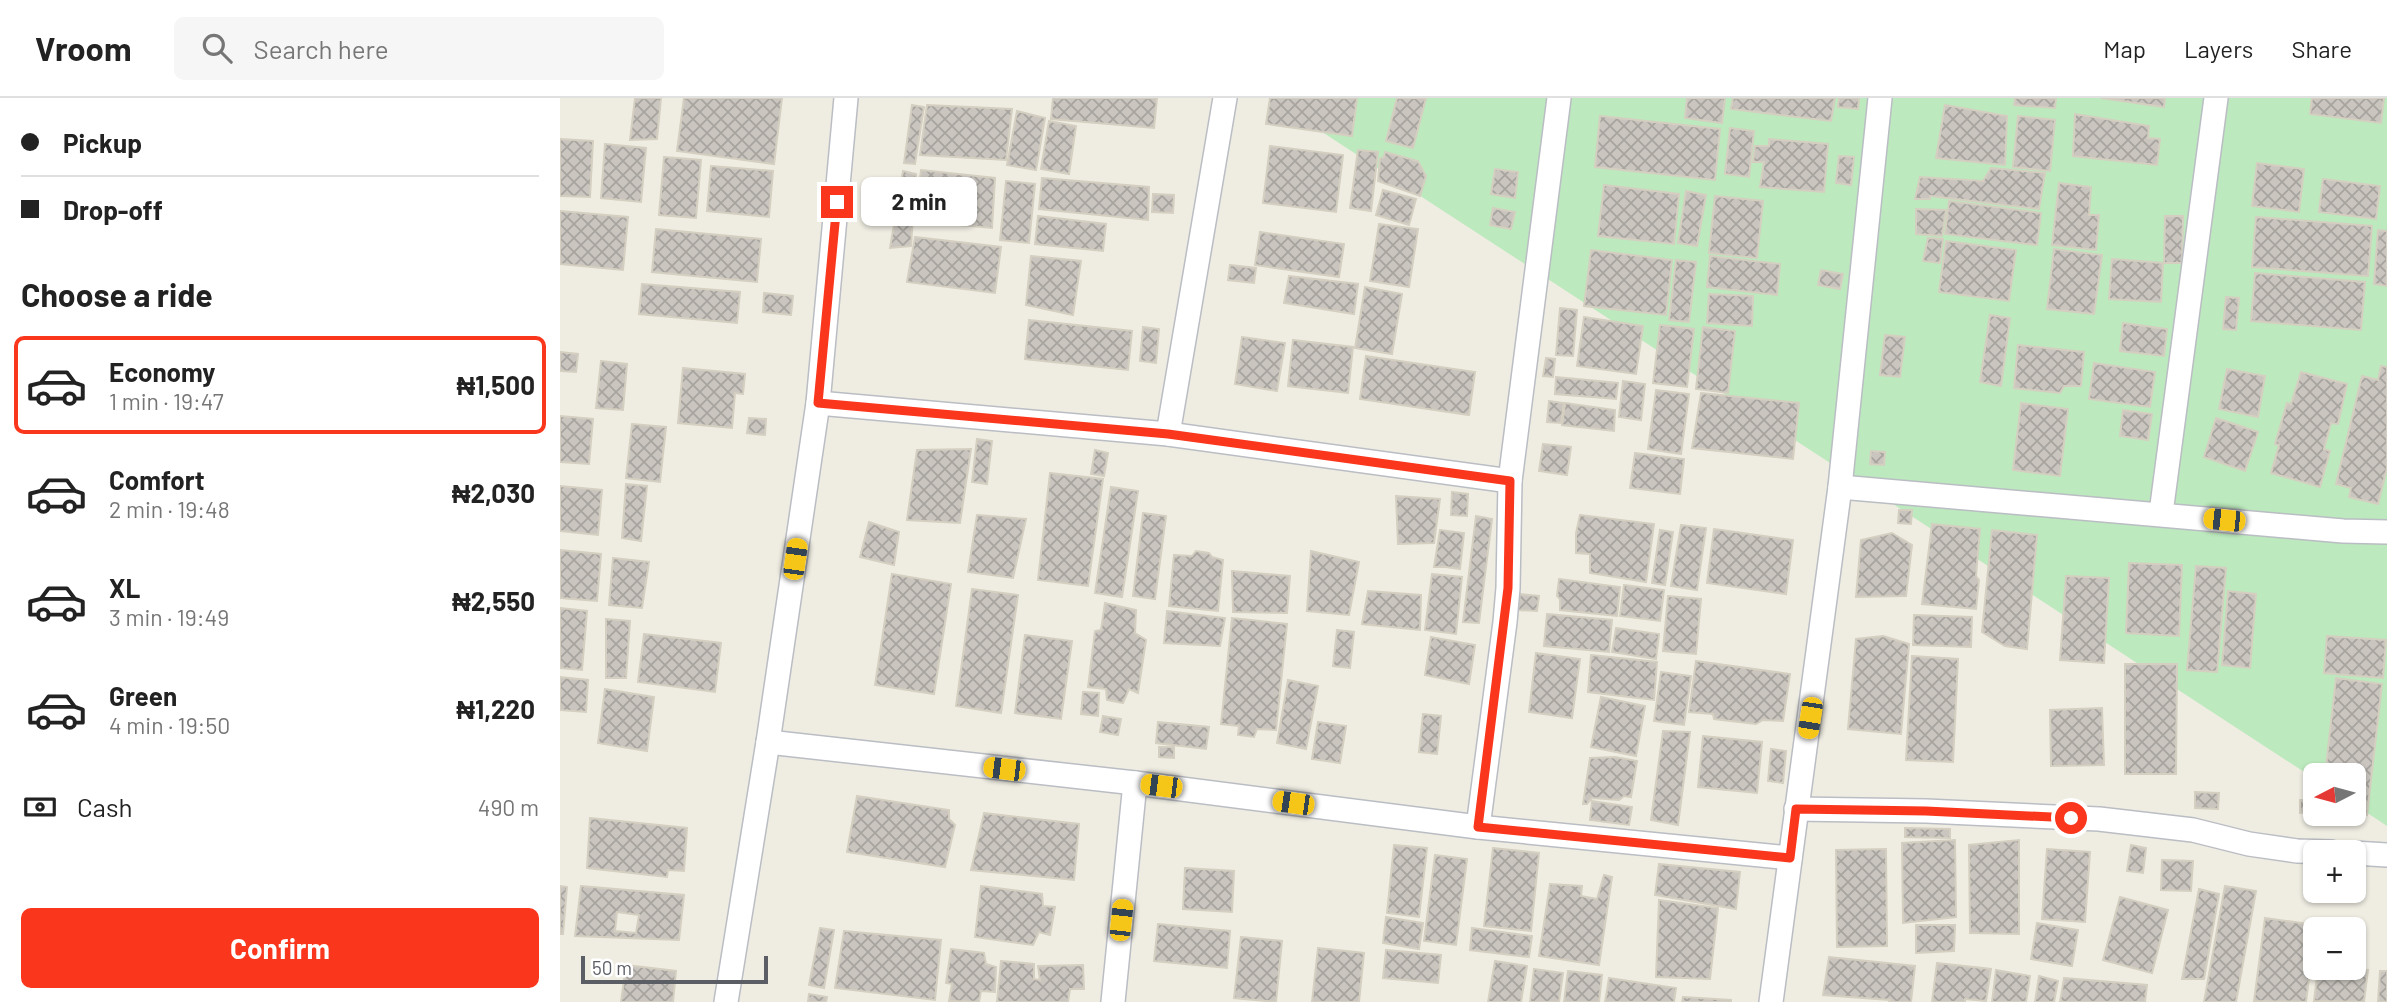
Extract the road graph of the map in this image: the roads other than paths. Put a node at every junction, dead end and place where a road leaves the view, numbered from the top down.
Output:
1 (846, 98) edge
2 (1225, 98) edge
3 (1559, 98) edge
4 (1880, 98) edge
5 (2216, 98) edge
6 (818, 403) junction
7 (1168, 434) junction
8 (1510, 481) junction
9 (1840, 487) junction
10 (2161, 513) junction
11 (2387, 532) edge
12 (768, 742) junction
13 (1135, 783) junction
14 (1796, 809) junction
15 (1478, 827) junction
16 (2303, 850) edge
17 (2366, 854) edge
18 (2387, 855) edge
19 (1790, 858) junction
20 (726, 1002) edge
21 (1112, 1002) edge
22 (1771, 1002) edge

1 - 6 street
2 - 7 street
3 - 8 street
4 - 9 street
5 - 10 street
6 - 7 street
6 - 12 street
7 - 8 street
8 - 15 street
9 - 10 street
9 - 14 street
10 - 11 street
12 - 13 street
12 - 20 street
13 - 15 street
13 - 21 street
14 - 16 street
14 - 19 street
15 - 19 street
17 - 18 street
19 - 22 street

